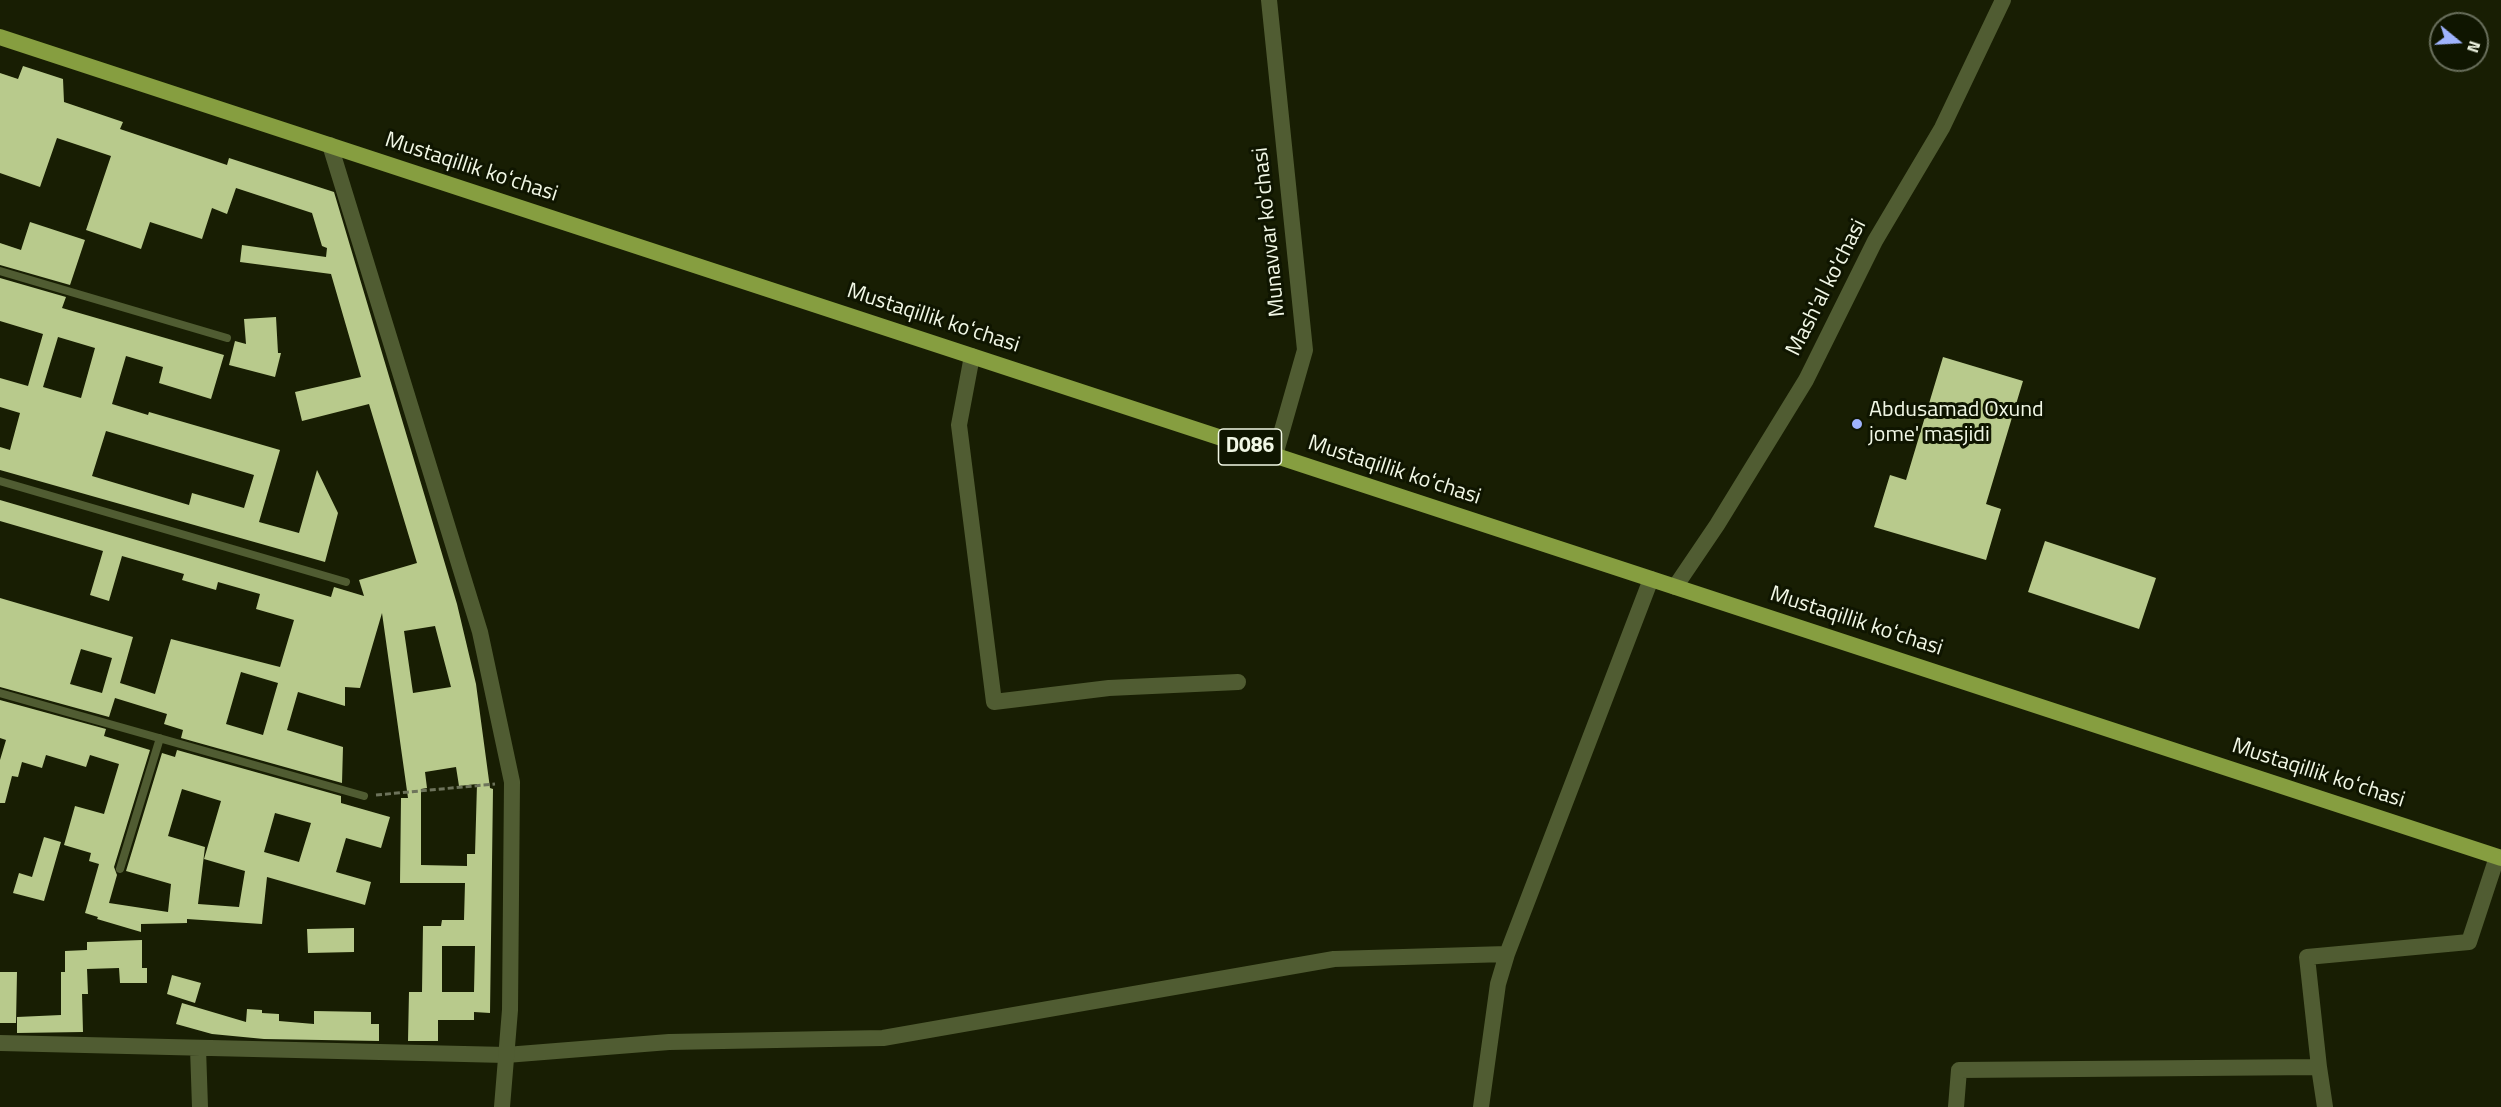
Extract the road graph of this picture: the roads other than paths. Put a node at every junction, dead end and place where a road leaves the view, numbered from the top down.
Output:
1 (1269, 0) edge
2 (2003, 0) edge
3 (0, 37) edge
4 (330, 145) junction
5 (0, 271) edge
6 (227, 338) dead end
7 (972, 356) junction
8 (1275, 455) junction
9 (0, 481) edge
10 (1651, 579) junction
11 (346, 582) dead end
12 (1675, 587) junction
13 (1238, 682) dead end
14 (0, 693) edge
15 (160, 738) junction
16 (364, 796) road end
17 (2499, 857) edge
18 (120, 869) dead end
19 (1507, 954) junction
20 (0, 1043) edge
21 (198, 1048) junction
22 (506, 1055) junction
23 (2319, 1067) junction
24 (200, 1107) edge
25 (502, 1107) edge
26 (1481, 1107) edge
27 (1956, 1107) edge
28 (2325, 1107) edge

1 - 8 street, Munavvar ko'chasi
2 - 12 street, Mash'al ko'chasi
3 - 4 main road, Mustaqillik koʻchasi / D086
4 - 7 main road, Mustaqillik koʻchasi / D086
4 - 22 street
5 - 6 lane
7 - 8 main road, Mustaqillik koʻchasi / D086
7 - 13 street
8 - 10 main road, Mustaqillik koʻchasi / D086
9 - 11 lane
10 - 12 main road, Mustaqillik koʻchasi / D086
10 - 19 street
12 - 17 main road, Mustaqillik koʻchasi / D086
14 - 15 lane
15 - 16 lane
15 - 18 lane
17 - 23 street
19 - 22 street
19 - 26 street
20 - 21 street
21 - 22 street
21 - 24 street
22 - 25 street
23 - 27 street
23 - 28 street

